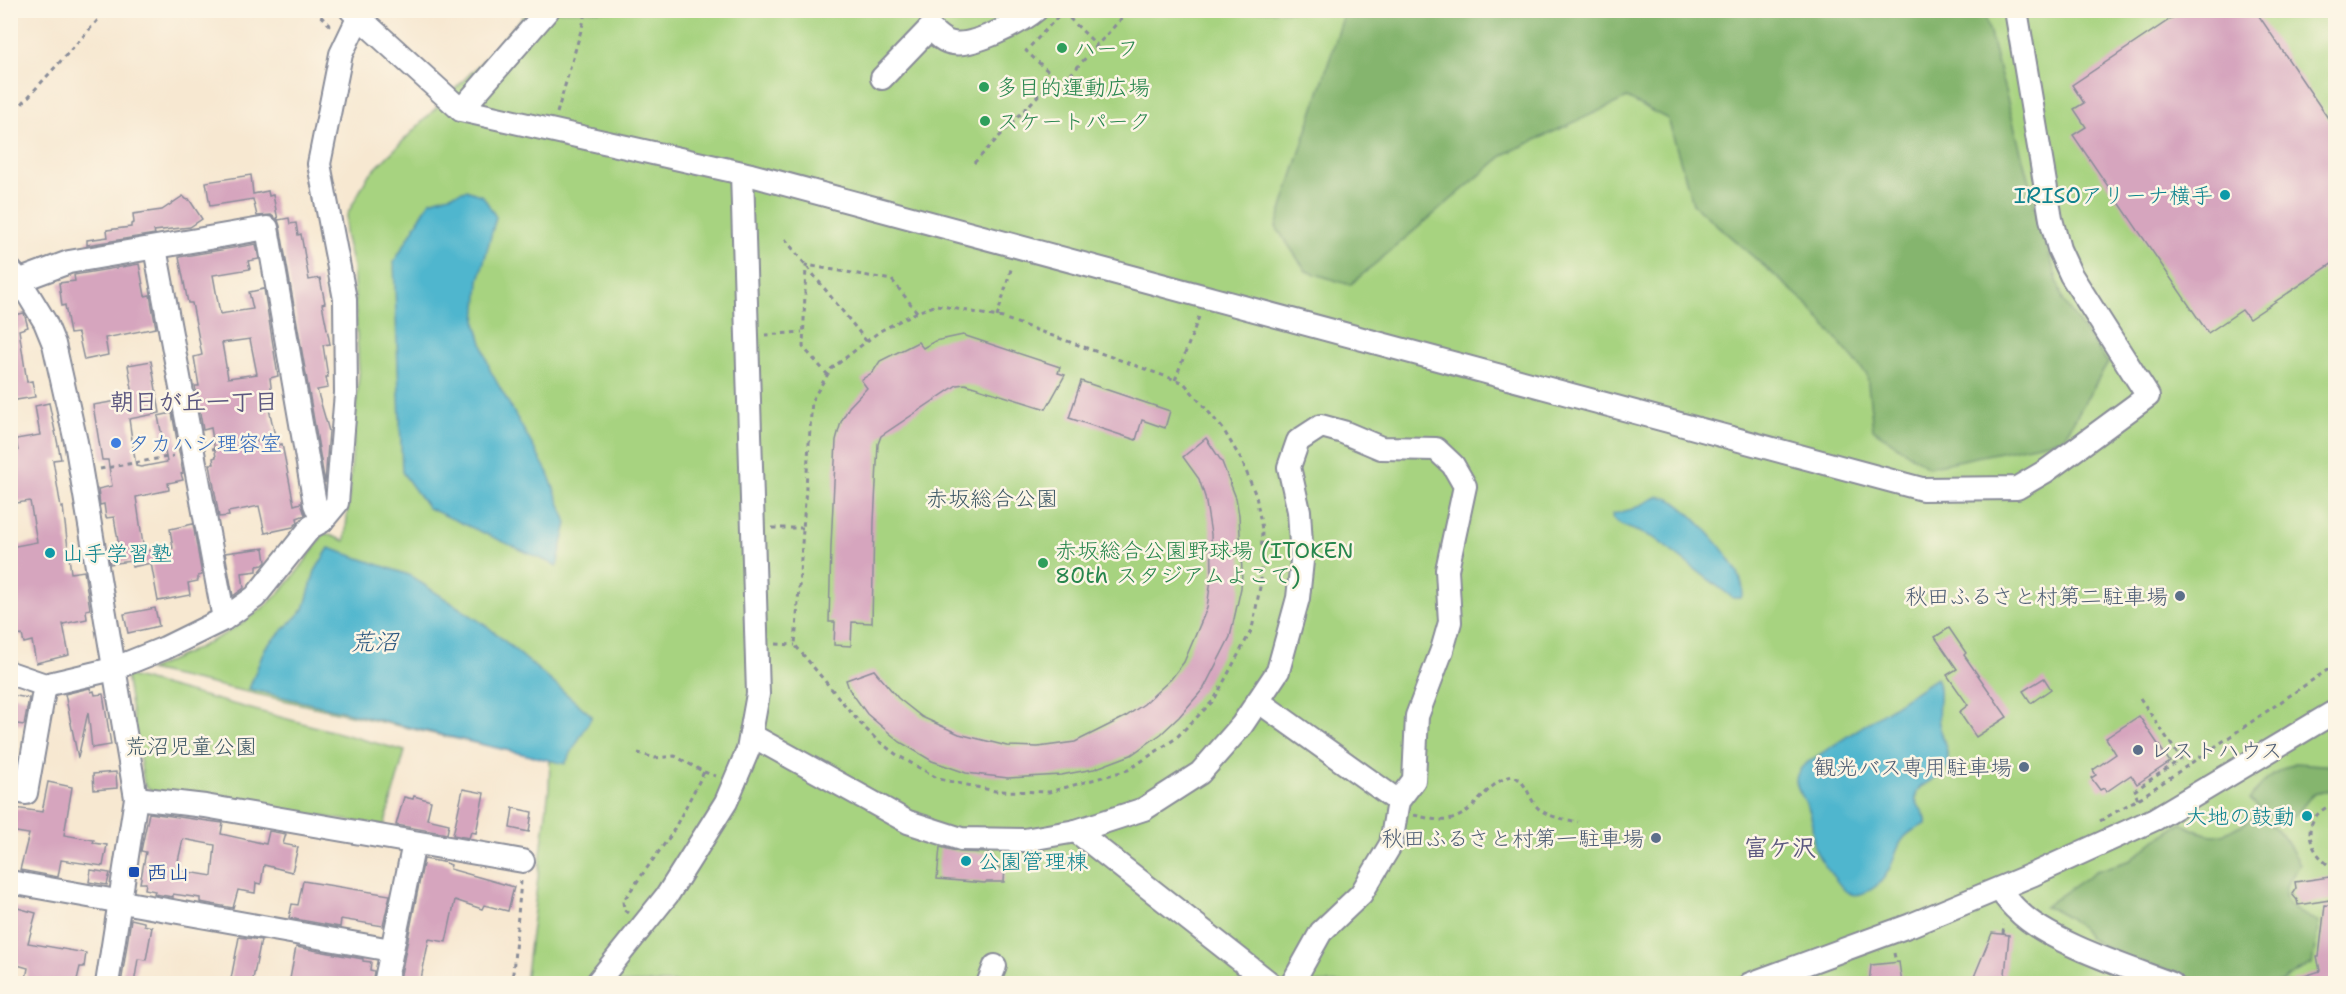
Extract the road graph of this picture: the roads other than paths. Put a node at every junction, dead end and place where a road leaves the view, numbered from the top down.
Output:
1 (549, 10) edge
2 (1036, 10) edge
3 (2016, 10) edge
4 (357, 13) edge
5 (882, 78) dead end
6 (461, 110) junction
7 (742, 173) junction
8 (155, 248) junction
9 (14, 278) edge
10 (322, 521) junction
11 (224, 619) junction
12 (113, 669) junction
13 (10, 673) edge
14 (45, 685) junction
15 (1258, 701) junction
16 (2336, 711) edge
17 (751, 735) junction
18 (10, 790) edge
19 (136, 798) junction
20 (1398, 806) junction
21 (1077, 831) junction
22 (414, 843) junction
23 (523, 861) road end
24 (10, 882) edge
25 (1999, 888) junction
26 (121, 902) junction
27 (391, 950) junction
28 (107, 984) edge
29 (385, 984) edge
30 (597, 984) edge
31 (1271, 984) edge
32 (1292, 984) edge
33 (1750, 984) edge
34 (2172, 984) edge

1 - 6 street
2 - 5 street
3 - 7 street
4 - 6 street
4 - 10 street
6 - 7 street
7 - 17 street
8 - 9 street
8 - 10 street
8 - 11 street
9 - 12 street
10 - 11 street
11 - 12 street
12 - 14 street
12 - 19 street
13 - 14 street
14 - 18 street
15 - 20 street
15 - 20 street
15 - 21 street
16 - 25 street
17 - 21 street
17 - 30 street
19 - 22 street
19 - 26 street
20 - 32 street
21 - 31 street
22 - 23 street
22 - 27 street
24 - 26 street
25 - 33 street
25 - 34 street
26 - 27 street
26 - 28 street
27 - 29 street

